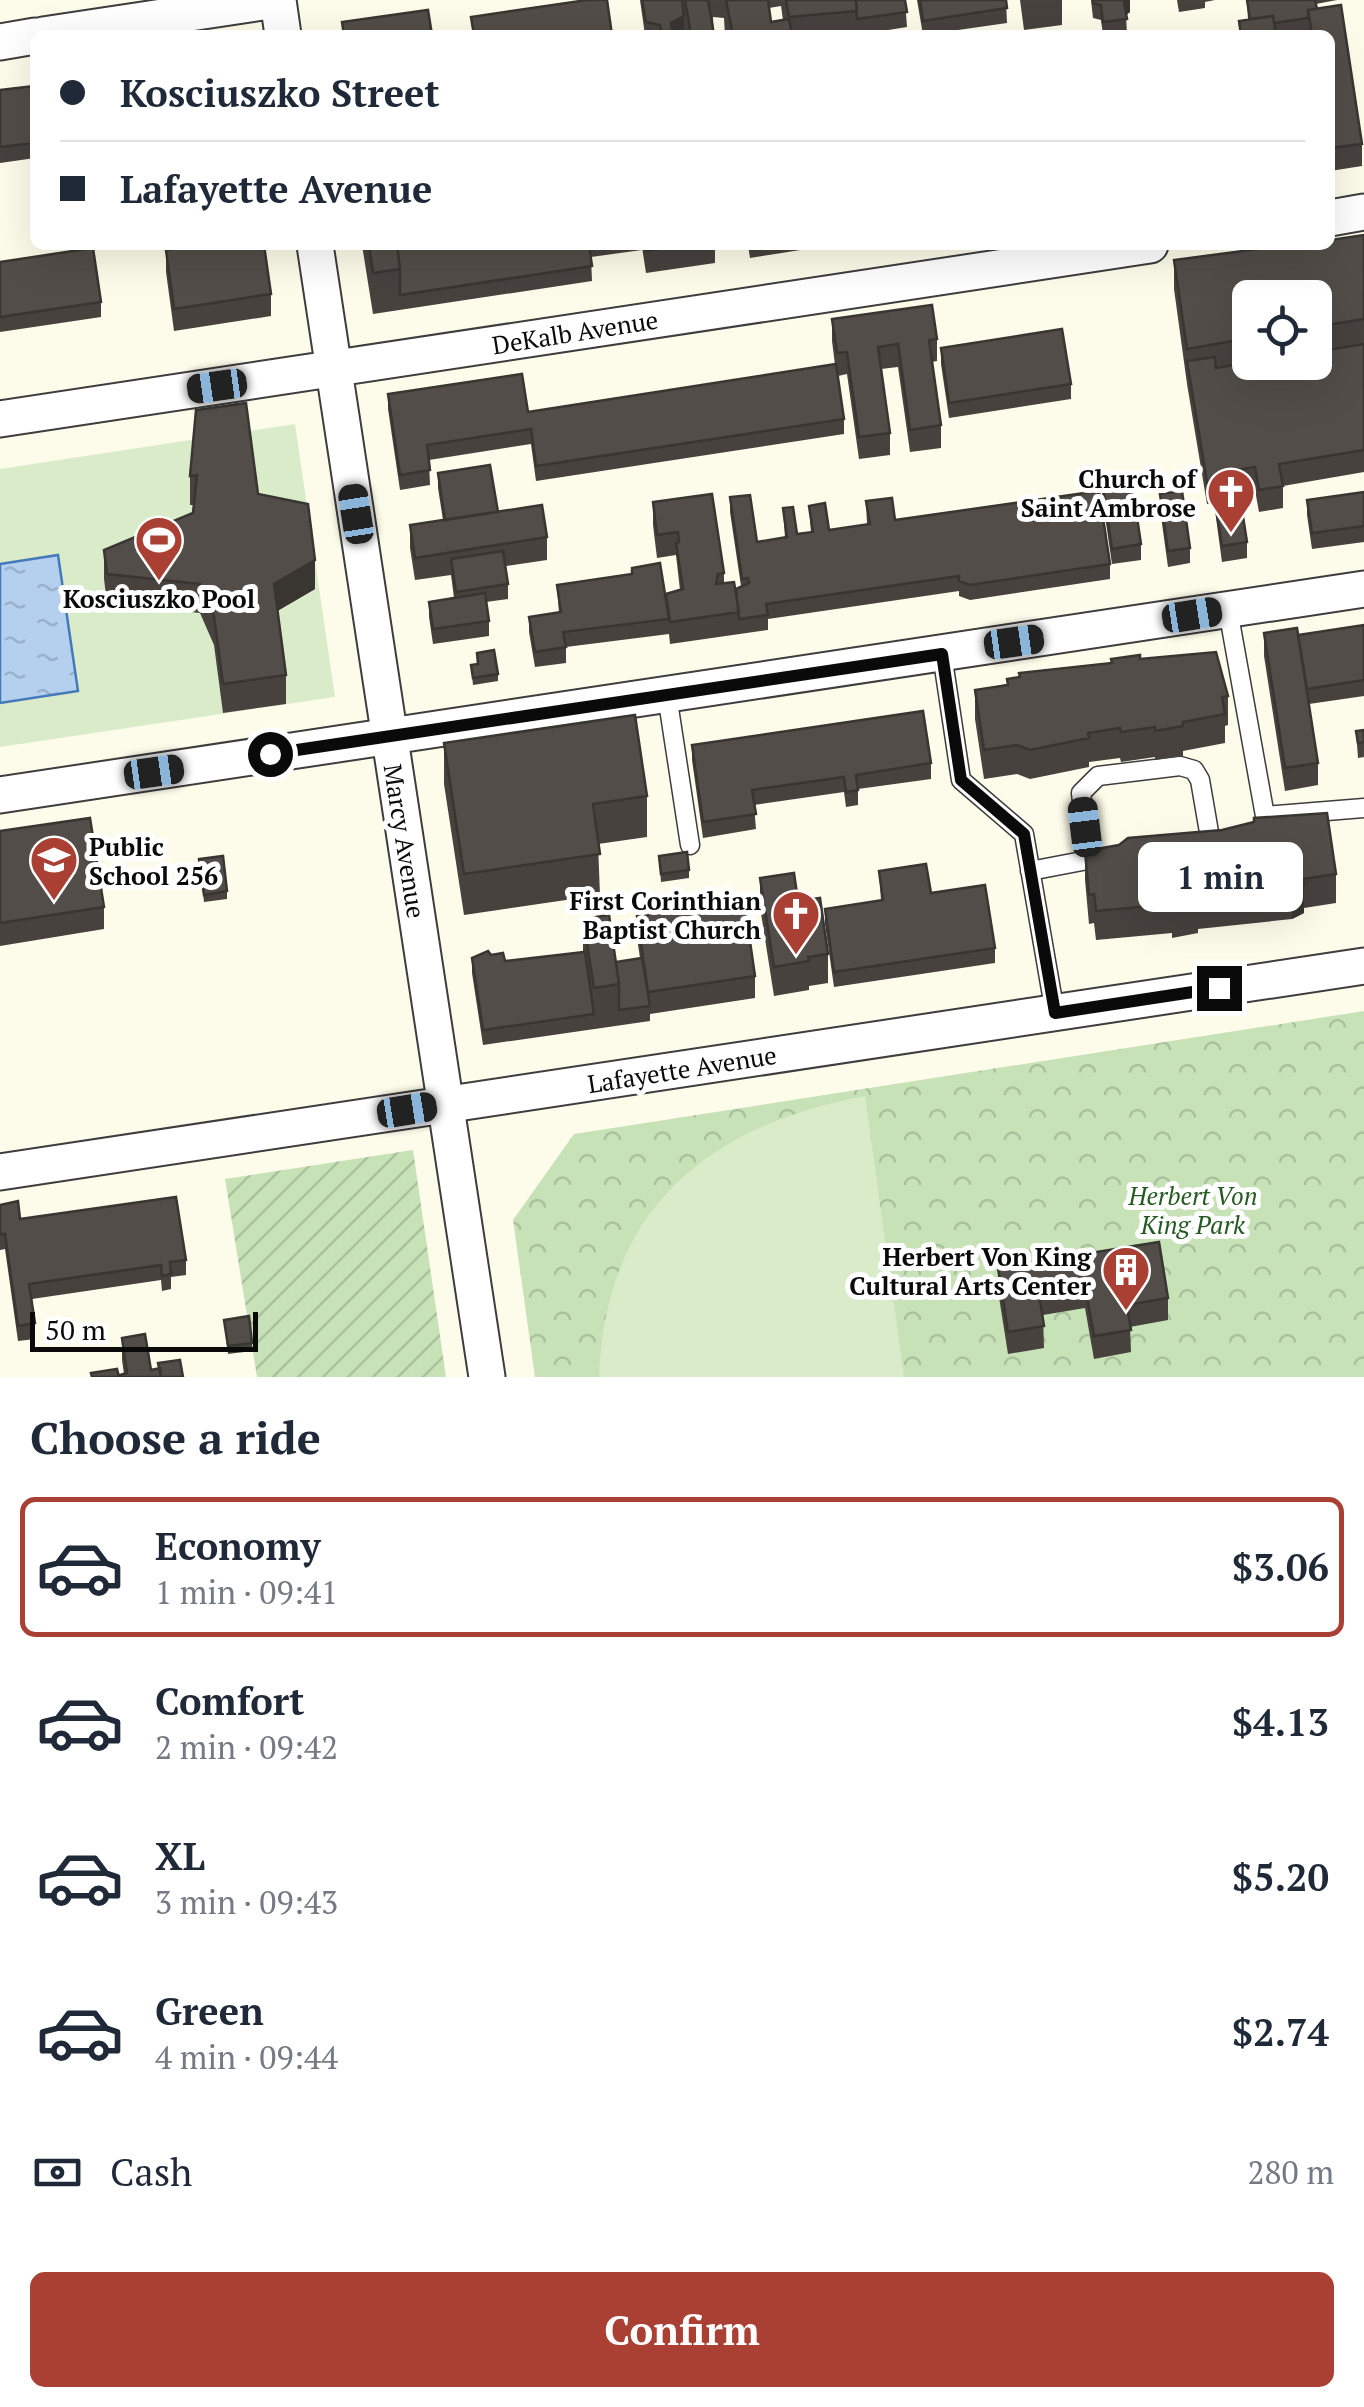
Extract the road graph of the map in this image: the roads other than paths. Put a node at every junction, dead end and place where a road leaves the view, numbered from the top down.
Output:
1 (277, 0) edge
2 (76, 30) edge
3 (283, 30) edge
4 (30, 37) edge
5 (0, 42) edge
6 (1364, 212) edge
7 (1335, 217) edge
8 (316, 250) edge
9 (1117, 250) edge
10 (334, 368) junction
11 (0, 418) edge
12 (1364, 589) edge
13 (1228, 610) junction
14 (942, 654) junction
15 (667, 695) junction
16 (390, 736) junction
17 (0, 795) edge
18 (1364, 808) edge
19 (1209, 838) edge
20 (690, 845) dead end
21 (1124, 854) edge
22 (1089, 860) junction
23 (1030, 871) junction
24 (1364, 966) edge
25 (1055, 1013) junction
26 (445, 1104) junction
27 (0, 1172) edge
28 (486, 1377) edge

1 - 2 street
1 - 3 street
4 - 5 street
6 - 7 street
8 - 10 street, Marcy Avenue
9 - 10 street, DeKalb Avenue
10 - 11 street, DeKalb Avenue
10 - 16 street, Marcy Avenue
12 - 13 street
13 - 14 street
13 - 18 lane
14 - 15 street
14 - 23 lane
15 - 16 street
15 - 20 lane
16 - 17 street
16 - 26 street, Marcy Avenue
19 - 22 lane
21 - 22 lane
22 - 23 lane
23 - 25 lane
24 - 25 street, Lafayette Avenue
25 - 26 street, Lafayette Avenue
26 - 27 street, Lafayette Avenue
26 - 28 street, Marcy Avenue

